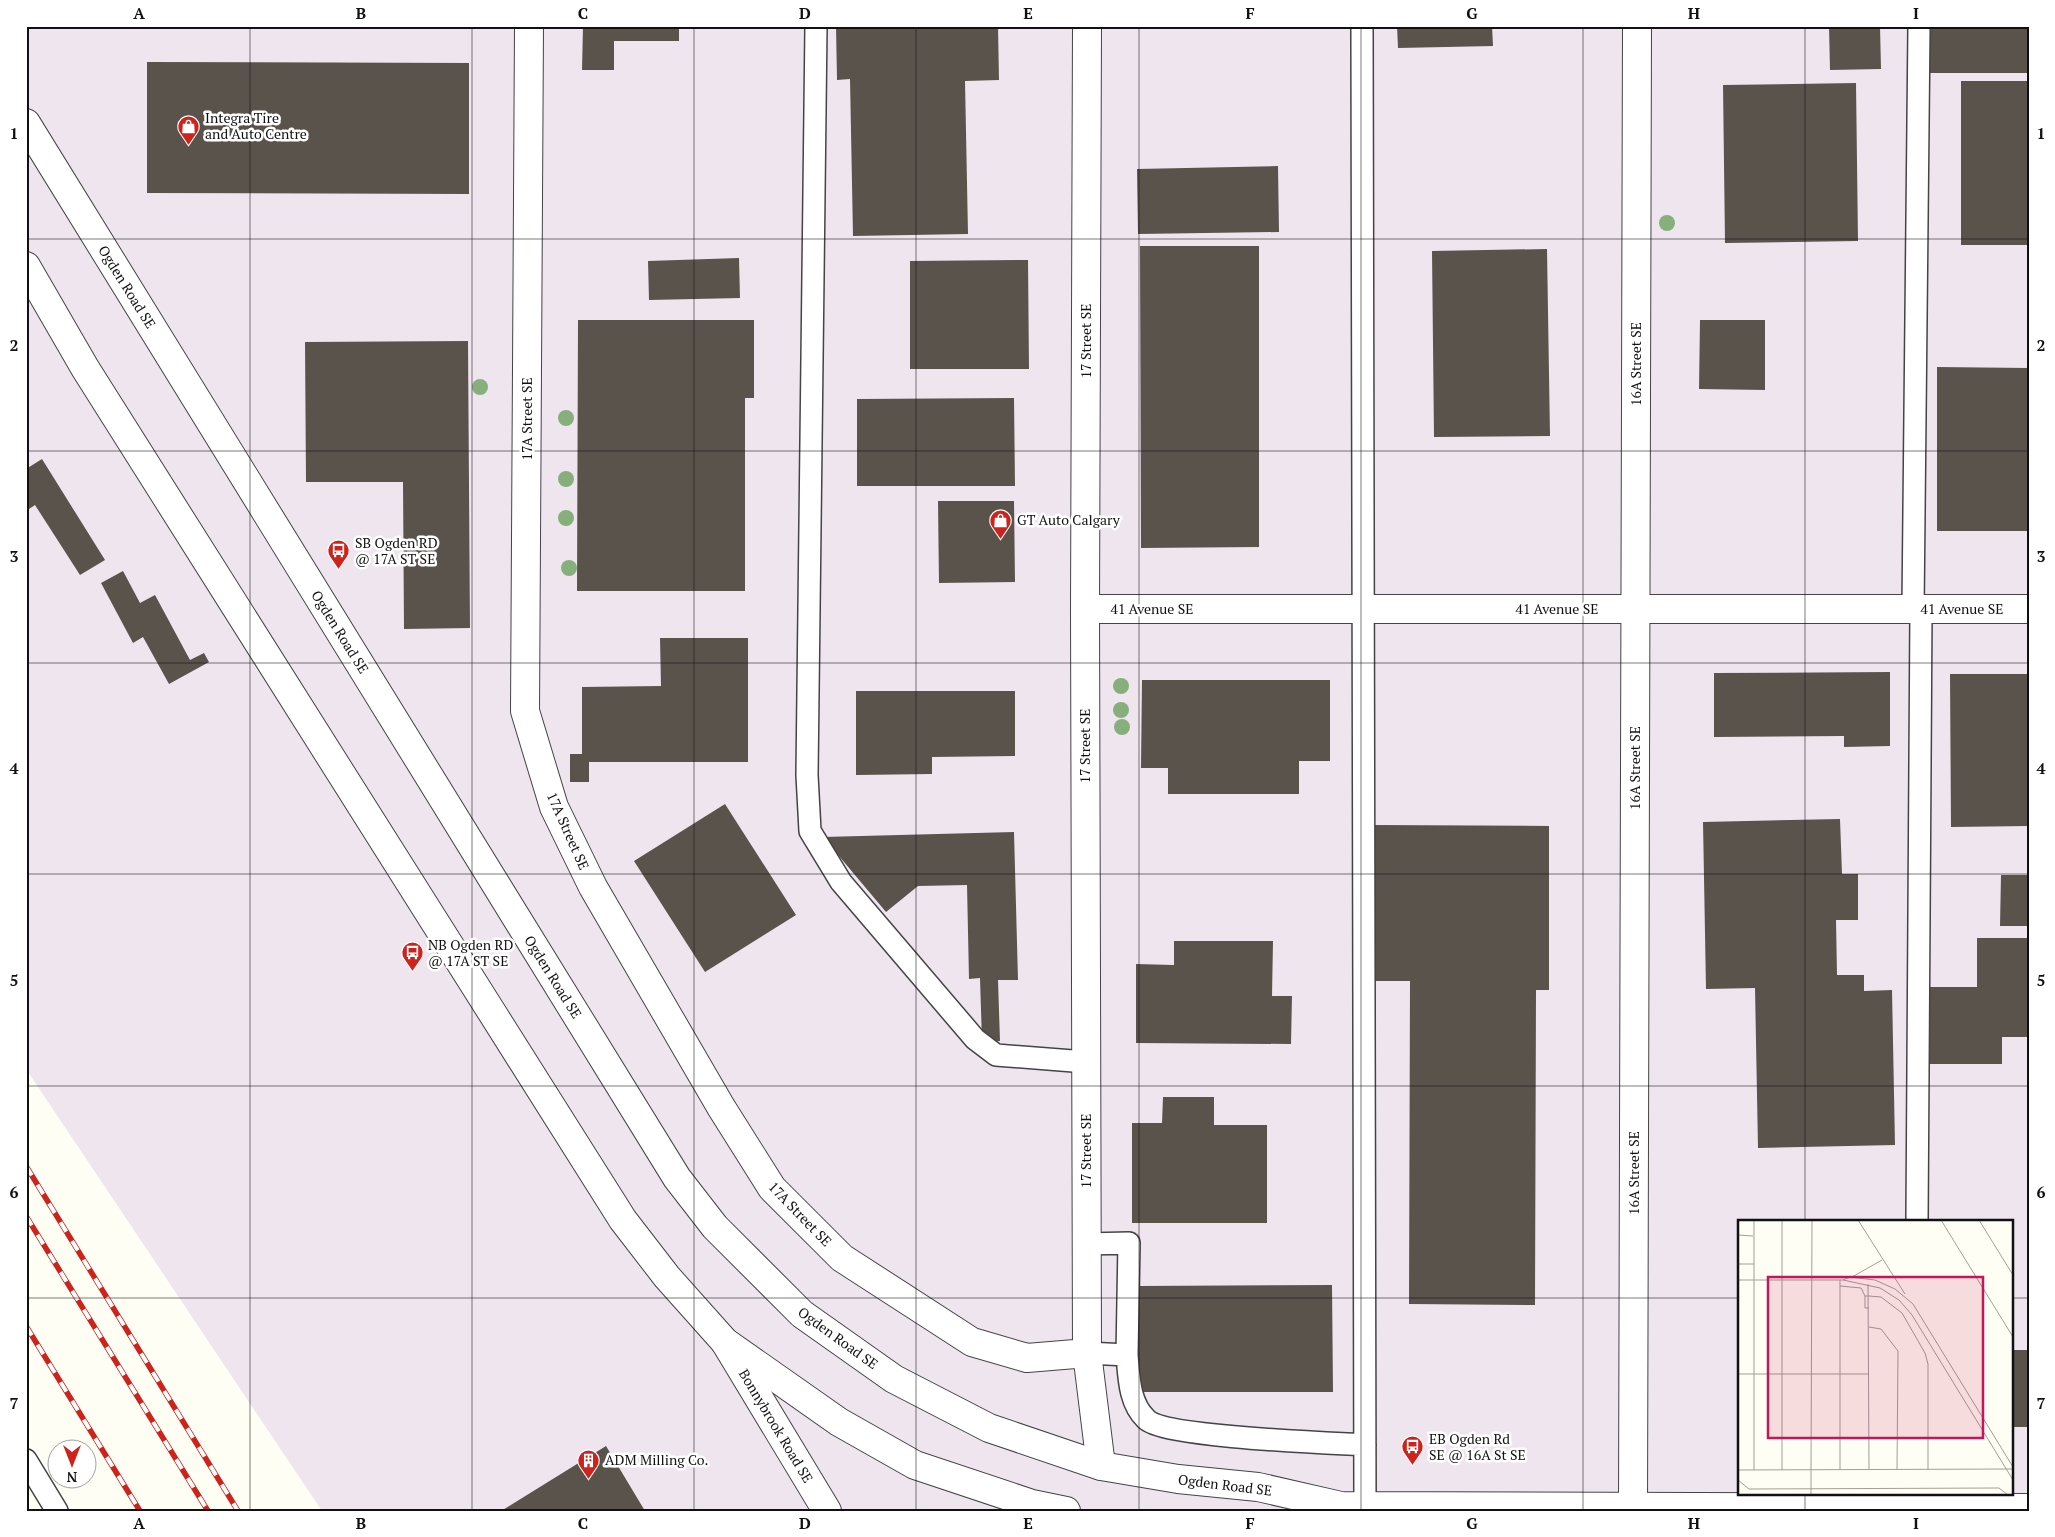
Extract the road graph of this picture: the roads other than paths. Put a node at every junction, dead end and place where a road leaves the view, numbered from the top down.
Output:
1 (530, 26) edge
2 (816, 26) edge
3 (1087, 26) edge
4 (1362, 26) edge
5 (1637, 26) edge
6 (1919, 26) edge
7 (26, 123) edge
8 (26, 266) edge
9 (1085, 609) junction
10 (1363, 609) junction
11 (1635, 609) junction
12 (1917, 609) junction
13 (2029, 609) edge
14 (1086, 1062) junction
15 (1917, 1220) edge
16 (1086, 1244) junction
17 (725, 1342) junction
18 (1087, 1353) junction
19 (1127, 1355) junction
20 (1364, 1445) junction
21 (26, 1460) edge
22 (1101, 1466) junction
23 (1915, 1504) edge
24 (1344, 1508) edge
25 (2029, 1508) edge
26 (1633, 1509) edge
27 (57, 1511) edge
28 (827, 1511) edge
29 (1066, 1511) edge

1 - 18 street, 17A Street SE
2 - 14 lane
3 - 9 street, 17 Street SE
4 - 10 lane
5 - 11 street, 16A Street SE
6 - 12 lane
7 - 22 street, Ogden Road SE
8 - 17 street
9 - 10 street, 41 Avenue SE
9 - 14 street, 17 Street SE
10 - 11 street, 41 Avenue SE
10 - 20 lane
11 - 12 street, 41 Avenue SE
11 - 26 street, 16A Street SE
12 - 13 street, 41 Avenue SE
12 - 15 lane
14 - 16 street, 17 Street SE
16 - 18 street, 17 Street SE
16 - 19 lane
17 - 28 street, Bonnybrook Road SE
17 - 29 street
18 - 19 lane
18 - 22 street, 17 Street SE
19 - 20 lane
20 - 24 lane
21 - 27 lane
22 - 24 street, Ogden Road SE
23 - 25 street, Ogden Road SE
23 - 26 street, Ogden Road SE
24 - 26 street, Ogden Road SE

